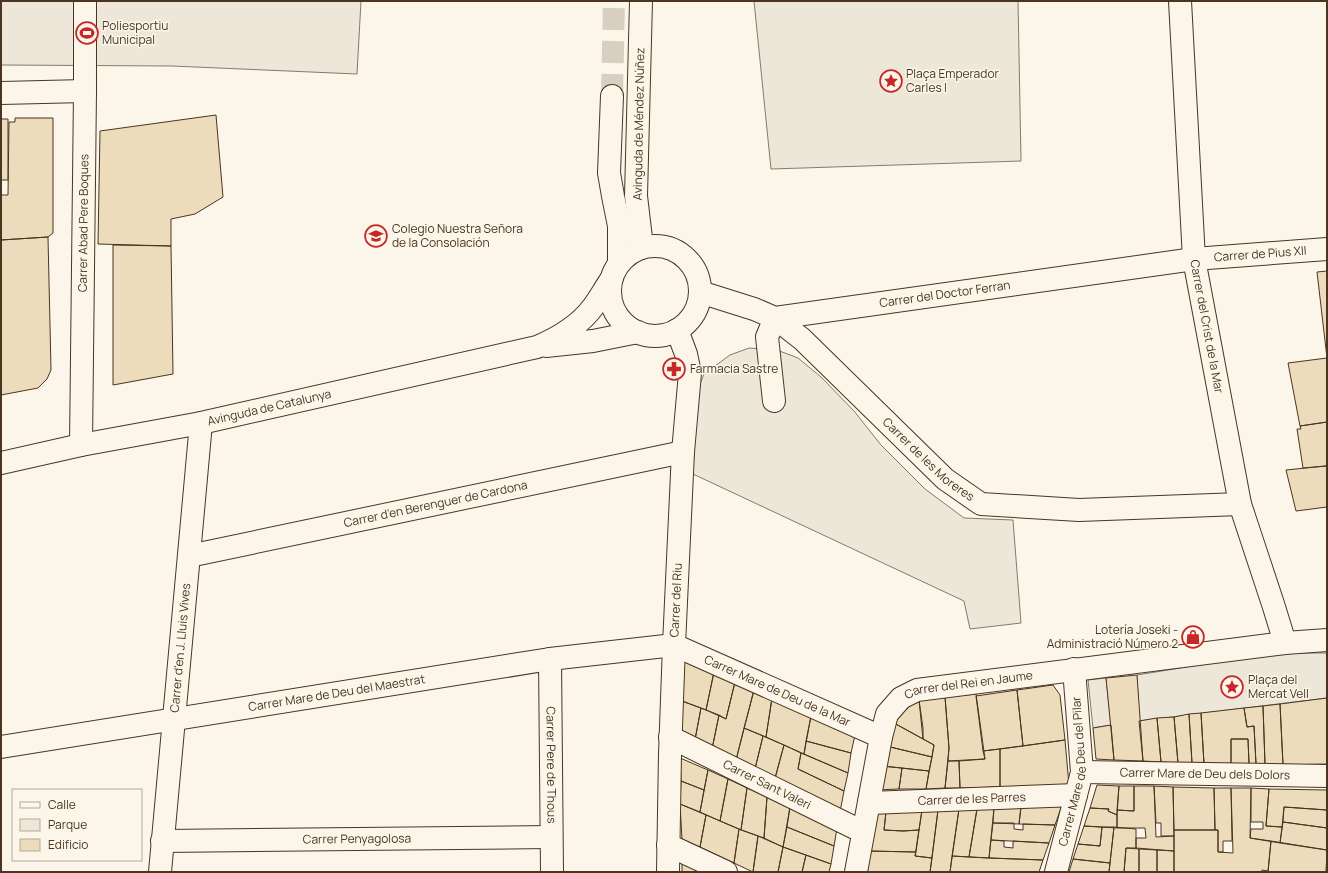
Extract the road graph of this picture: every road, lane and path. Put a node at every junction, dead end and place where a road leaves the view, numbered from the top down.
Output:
1 (85, 1) edge
2 (641, 1) edge
3 (1180, 1) edge
4 (86, 91) junction
5 (1, 93) edge
6 (612, 96) tunnel mouth
7 (642, 247) junction
8 (1327, 249) edge
9 (1194, 259) junction
10 (619, 262) junction
11 (610, 281) junction
12 (700, 292) junction
13 (771, 327) junction
14 (677, 330) junction
15 (638, 332) junction
16 (537, 346) junction
17 (774, 401) dead end
18 (201, 423) junction
19 (81, 445) junction
20 (683, 452) junction
21 (1, 464) edge
22 (1240, 504) junction
23 (189, 556) junction
24 (1327, 640) edge
25 (1284, 643) junction
26 (674, 645) junction
27 (550, 659) junction
28 (1074, 669) junction
29 (174, 718) junction
30 (881, 737) junction
31 (670, 738) junction
32 (1, 746) edge
33 (1082, 772) junction
34 (1327, 776) edge
35 (1076, 795) junction
36 (869, 803) junction
37 (863, 832) junction
38 (551, 836) junction
39 (162, 841) junction
40 (668, 845) junction
41 (160, 872) edge
42 (552, 872) edge
43 (668, 872) edge
44 (726, 872) edge
45 (856, 872) edge
46 (1056, 872) edge

1 - 4 street, Carrer Abad Pere Boques
2 - 7 street, Avinguda de Méndez Núñez
3 - 9 street, Carrer del Crist de la Mar
4 - 5 street
4 - 19 street, Carrer Abad Pere Boques
6 - 10 street
7 - 10 street
7 - 12 street
8 - 9 street, Carrer de Pius XII
9 - 13 street, Carrer del Doctor Ferran
9 - 22 street, Carrer del Crist de la Mar
10 - 11 street
11 - 15 street
11 - 16 street, Avinguda de Catalunya
12 - 13 street
12 - 14 street
13 - 17 street
13 - 22 street, Carrer de les Moreres
14 - 15 street
14 - 20 street, Carrer del Riu
15 - 16 street, Avinguda de Catalunya
16 - 18 street, Avinguda de Catalunya
18 - 19 street, Avinguda de Catalunya
18 - 23 street, Carrer d'en J. Lluis Vives
19 - 21 street, Avinguda de Catalunya
20 - 23 street, Carrer d'en Berenguer de Cardona
20 - 26 street, Carrer del Riu
22 - 25 street, Carrer del Crist de la Mar
23 - 29 street, Carrer d'en J. Lluis Vives
24 - 25 street
25 - 28 street, Carrer del Rei en Jaume
26 - 27 street, Carrer Mare de Deu del Maestrat
26 - 30 street, Carrer Mare de Deu de la Mar
26 - 31 street, Carrer del Riu
27 - 29 street, Carrer Mare de Deu del Maestrat
27 - 38 street, Carrer Pere de Thous
28 - 30 street, Carrer del Rei en Jaume
28 - 33 street, Carrer Mare de Deu del Pilar
29 - 32 street, Carrer Mare de Deu del Maestrat
29 - 39 street, Carrer d'en J. Lluis Vives
30 - 36 street, Carrer del Rei en Jaume
31 - 37 street, Carrer Sant Valeri
31 - 40 street, Carrer del Riu
33 - 34 street, Carrer Mare de Deu dels Dolors
33 - 35 street, Carrer Mare de Deu del Pilar
35 - 36 street, Carrer de les Parres
35 - 46 street, Carrer Mare de Deu del Pilar
36 - 37 street, Carrer del Rei en Jaume
37 - 45 street, Carrer del Rei en Jaume
38 - 39 street, Carrer Penyagolosa
38 - 42 street, Carrer Pere de Thous
39 - 41 street, Carrer d'en J. Lluis Vives
40 - 43 street, Carrer del Riu
40 - 44 street

